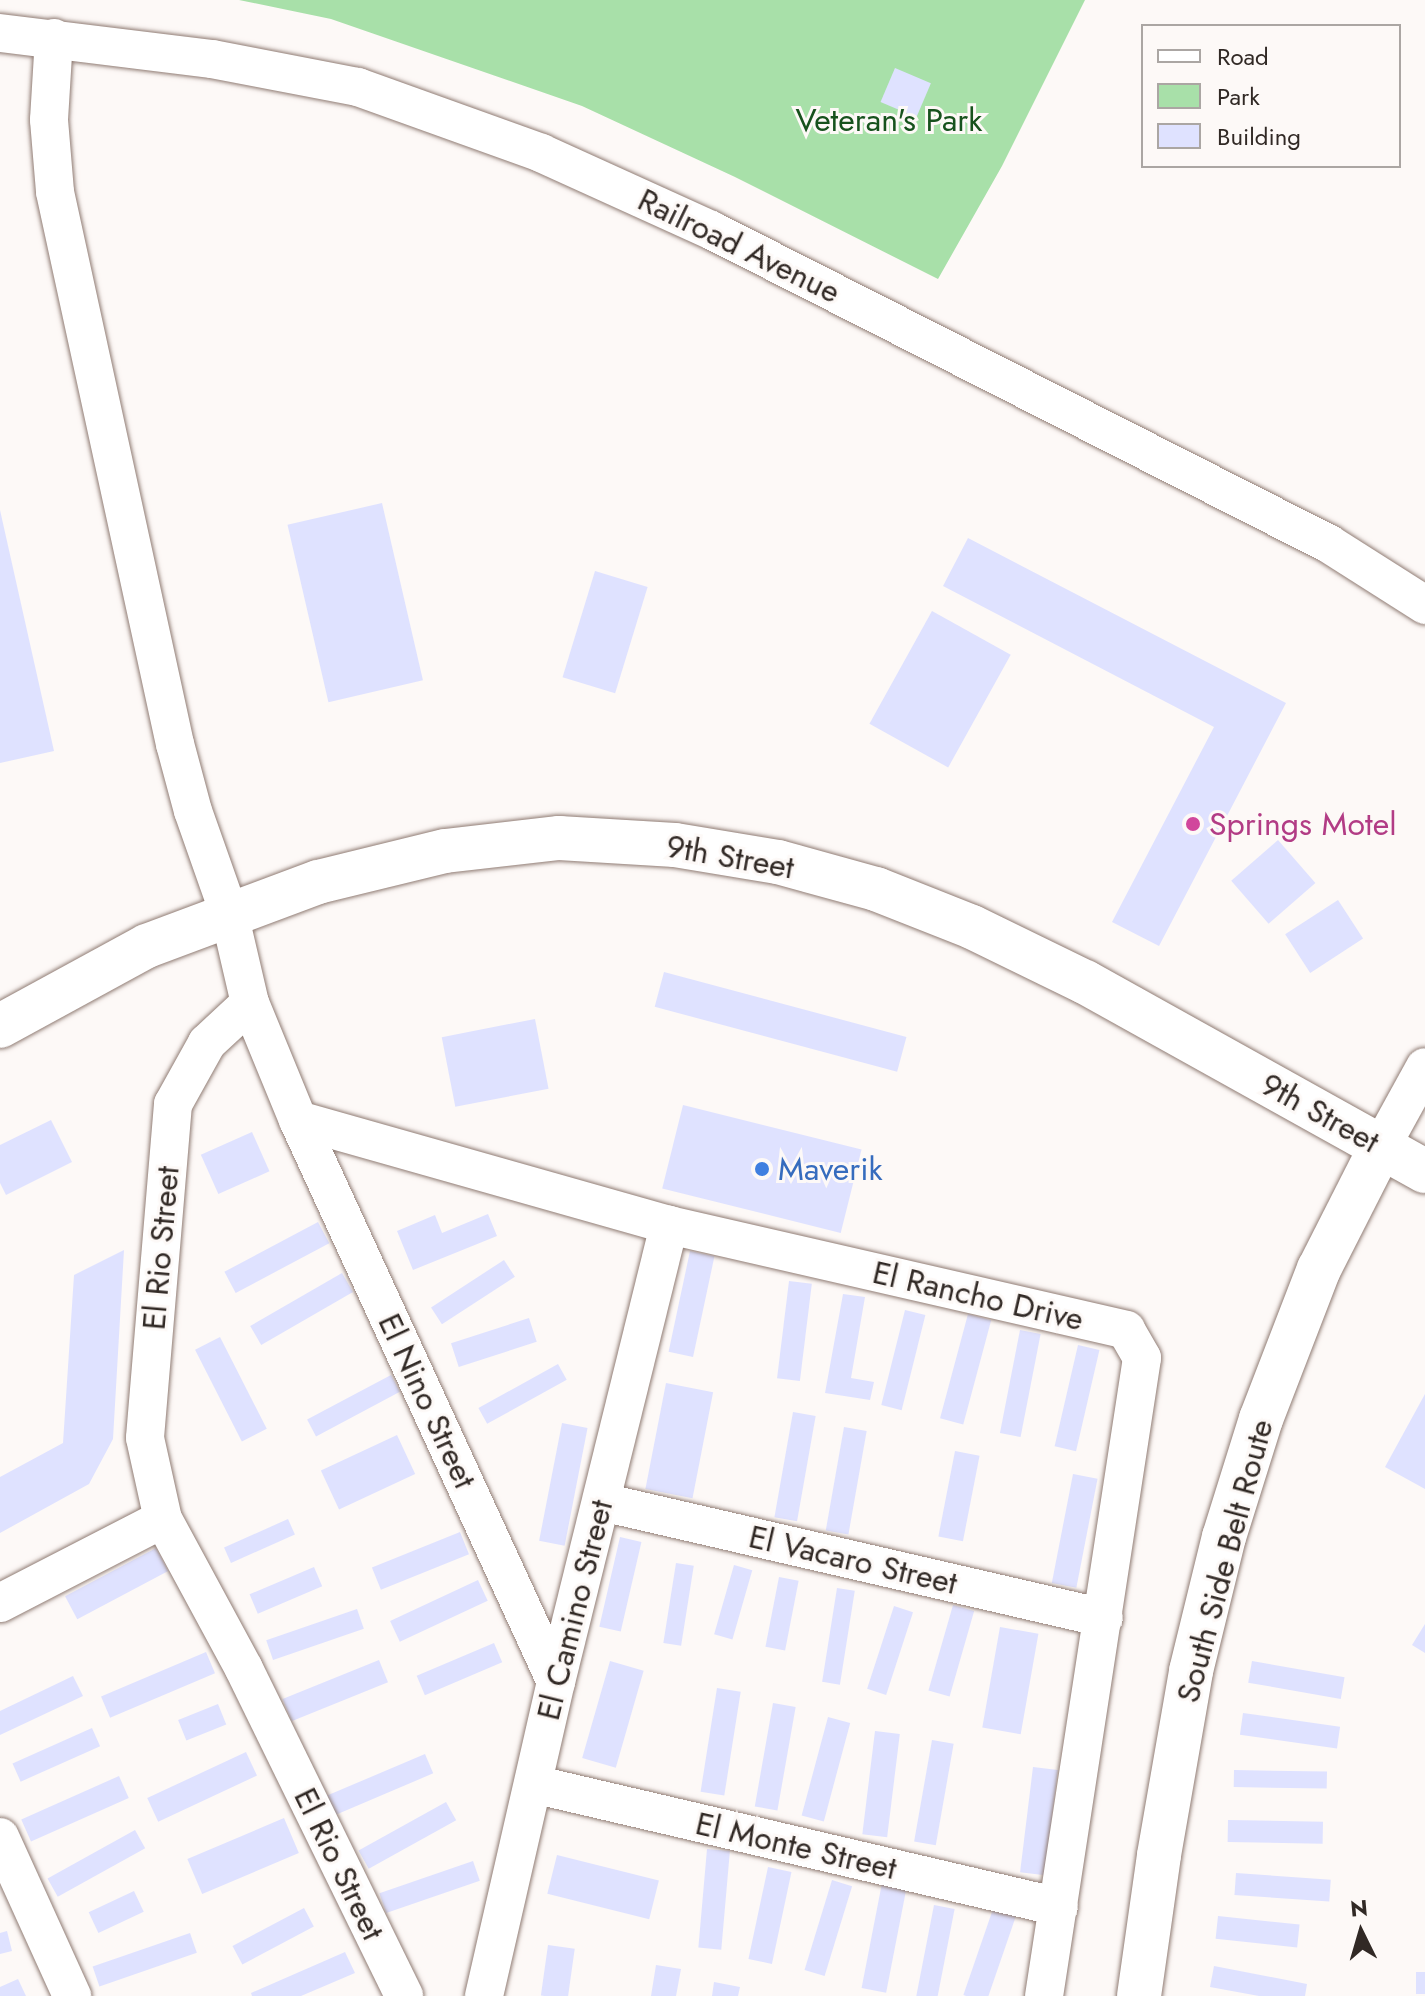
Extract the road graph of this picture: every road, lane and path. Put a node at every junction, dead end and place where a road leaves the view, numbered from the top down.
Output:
1 (0, 33) edge
2 (54, 38) junction
3 (1425, 605) edge
4 (229, 913) junction
5 (250, 1003) junction
6 (0, 1026) edge
7 (1425, 1067) edge
8 (298, 1120) junction
9 (1381, 1147) junction
10 (1425, 1171) edge
11 (669, 1225) junction
12 (602, 1502) junction
13 (163, 1519) junction
14 (0, 1603) edge
15 (1104, 1618) junction
16 (556, 1682) junction
17 (533, 1784) junction
18 (0, 1837) edge
19 (1059, 1907) junction
20 (72, 1996) edge
21 (404, 1996) edge
22 (484, 1996) edge
23 (1044, 1996) edge
24 (1139, 1996) edge

1 - 2 street, Railroad Avenue
2 - 3 street, Railroad Avenue
2 - 4 street
4 - 5 street
4 - 6 main road, 9th Street
4 - 9 main road, 9th Street
5 - 8 street
5 - 13 street, El Rio Street
7 - 9 street
8 - 11 street, El Rancho Drive
8 - 16 street, El Nino Street
9 - 10 main road, 9th Street
9 - 24 main road, South Side Belt Route
11 - 12 street, El Camino Street
11 - 15 street, El Rancho Drive
12 - 15 street, El Vacaro Street
12 - 16 street, El Camino Street
13 - 14 street
13 - 21 street, El Rio Street
15 - 19 street, El Rancho Drive
16 - 17 street, El Camino Street
17 - 19 street, El Monte Street
17 - 22 street, El Camino Street
18 - 20 street
19 - 23 street, El Rancho Drive

